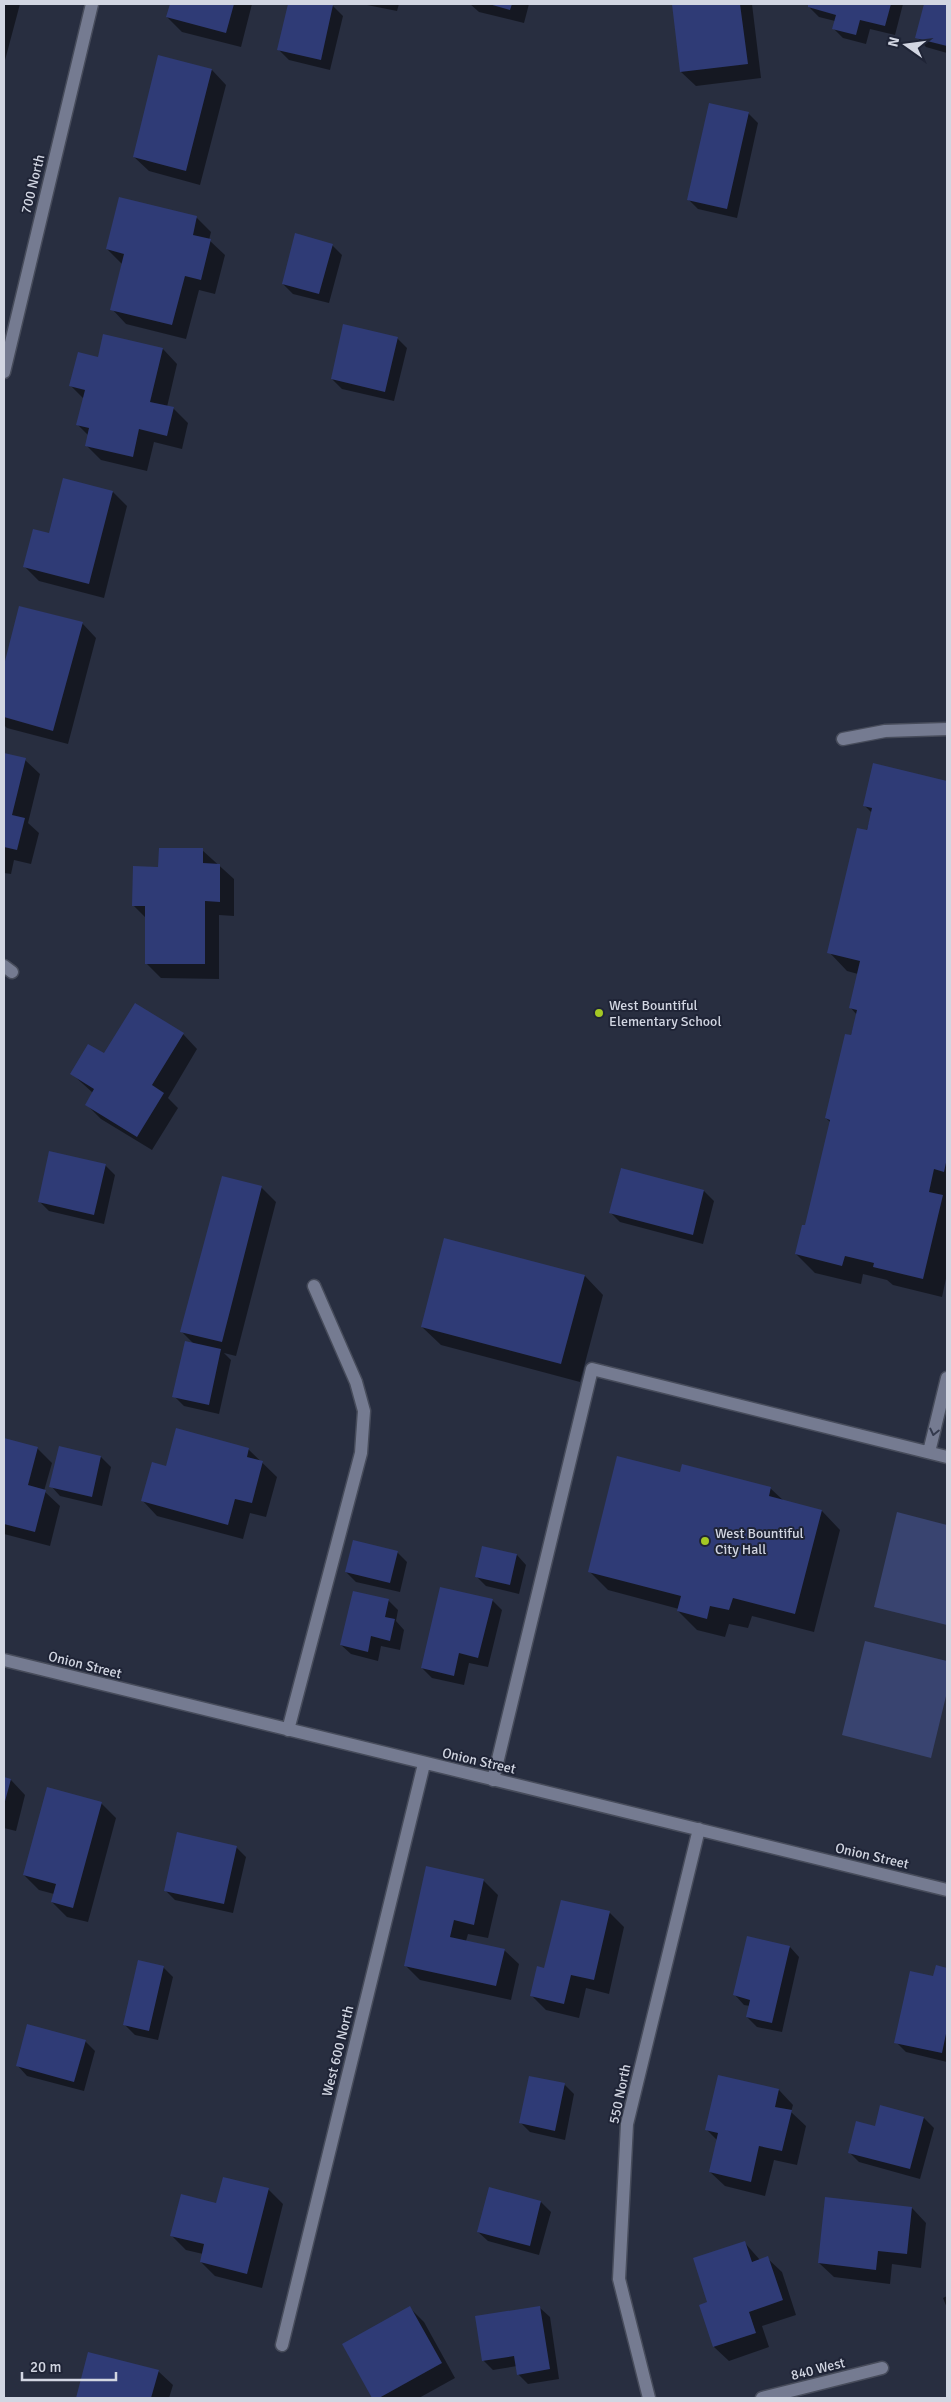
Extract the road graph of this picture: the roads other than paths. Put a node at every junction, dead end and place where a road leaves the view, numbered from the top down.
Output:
1 (92, 4) edge
2 (4, 372) edge
3 (947, 729) edge
4 (843, 739) dead end
5 (314, 1286) dead end
6 (947, 1378) edge
7 (930, 1452) junction
8 (947, 1457) edge
9 (4, 1660) edge
10 (288, 1730) junction
11 (424, 1764) junction
12 (493, 1780) junction
13 (699, 1829) junction
14 (947, 1890) edge
15 (282, 2345) dead end
16 (882, 2368) dead end
17 (649, 2398) edge
18 (762, 2398) edge

1 - 2 street, 700 North
3 - 4 street
5 - 10 street
6 -> 7 street
7 - 8 street
7 - 12 street
9 - 10 street, Onion Street
10 - 11 street, Onion Street
11 - 12 street, Onion Street
11 - 15 street, West 600 North
12 - 13 street, Onion Street
13 - 14 street, Onion Street
13 - 17 street, 550 North
16 - 18 street, 840 West

